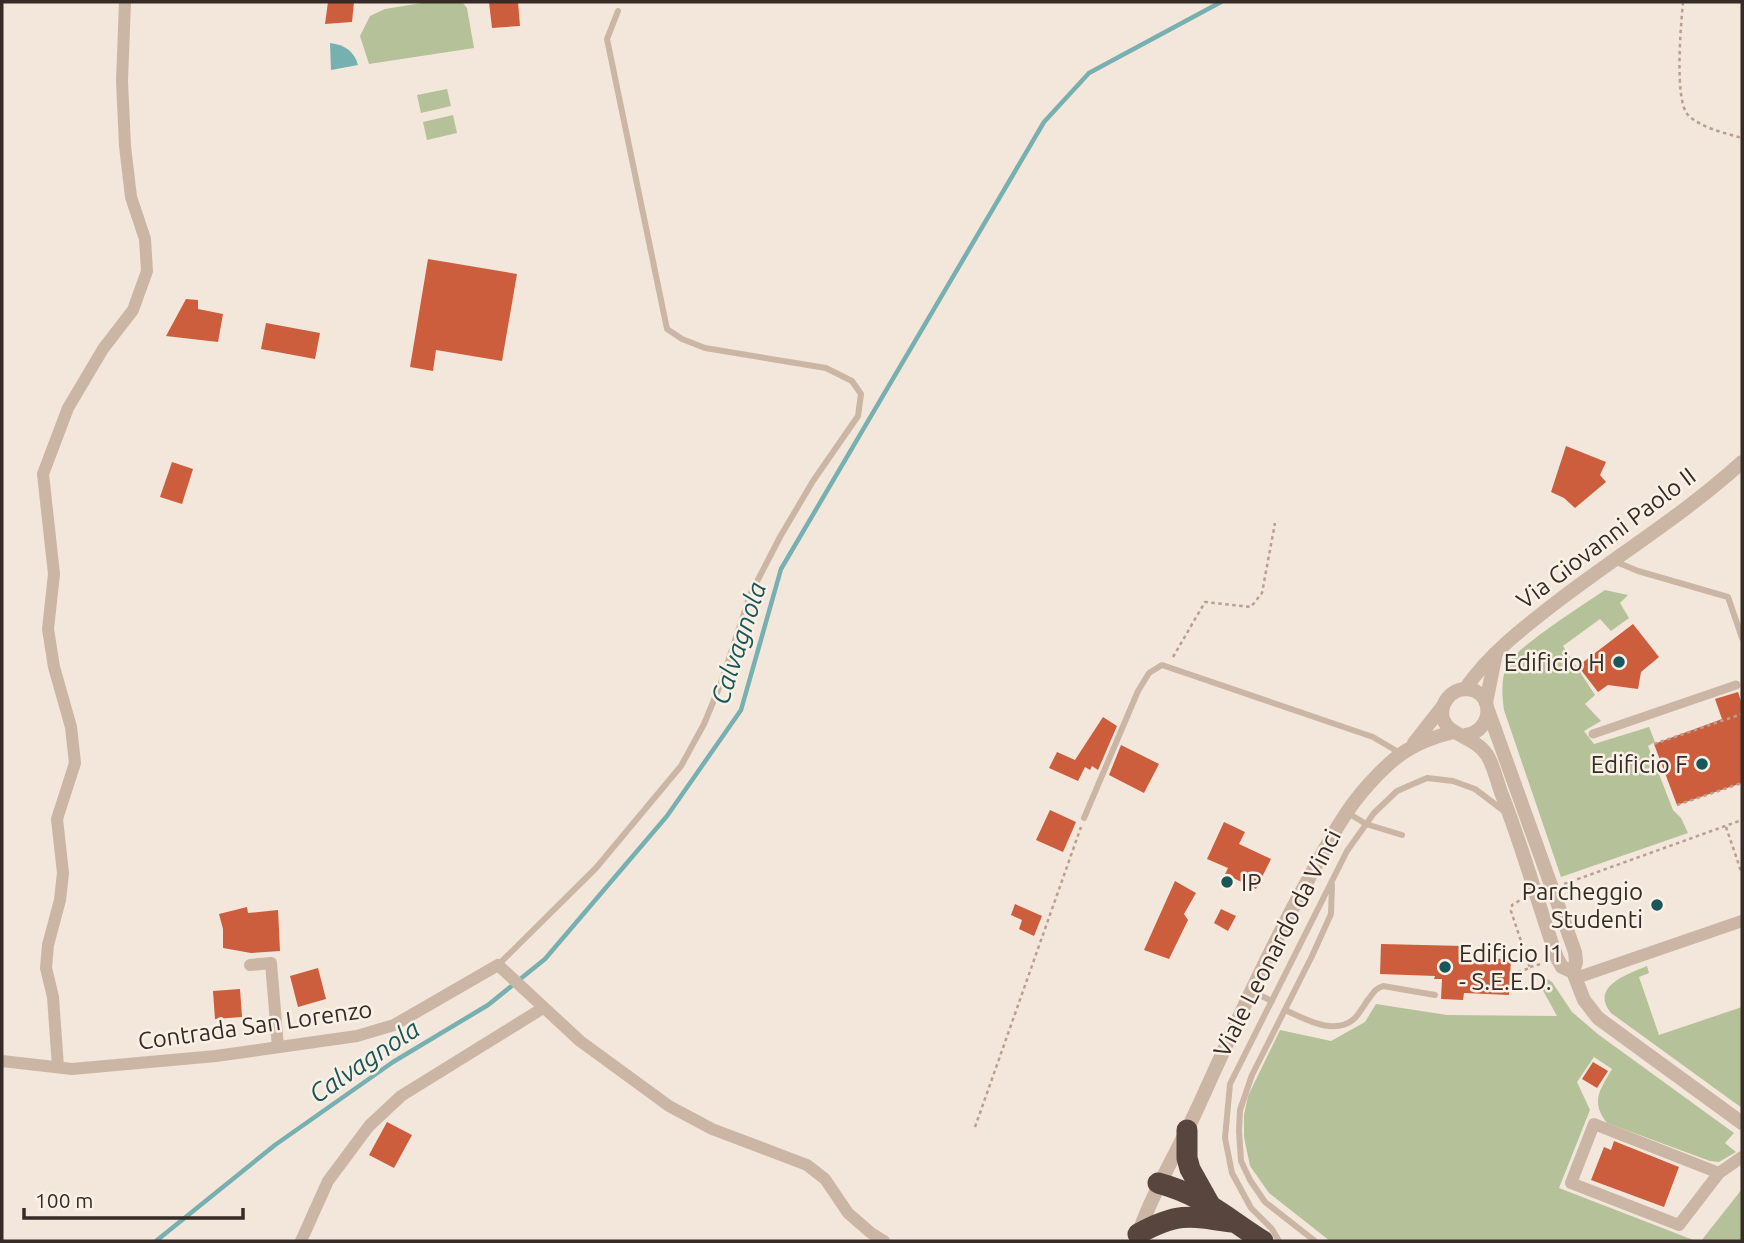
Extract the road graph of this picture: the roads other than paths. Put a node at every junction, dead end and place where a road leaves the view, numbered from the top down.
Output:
1 (125, 2) edge
2 (618, 11) dead end
3 (1740, 465) edge
4 (1612, 560) junction
5 (1742, 638) edge
6 (1497, 652) junction
7 (1736, 685) dead end
8 (1465, 689) junction
9 (1443, 706) junction
10 (1487, 707) junction
11 (1459, 734) junction
12 (1593, 734) dead end
13 (1406, 749) junction
14 (1348, 813) junction
15 (1511, 817) junction
16 (1084, 818) road end
17 (1366, 824) junction
18 (1402, 835) dead end
19 (1332, 880) junction
20 (1742, 921) edge
21 (250, 965) dead end
22 (502, 969) junction
23 (1574, 975) junction
24 (1251, 991) junction
25 (1435, 995) dead end
26 (1272, 1001) junction
27 (541, 1007) junction
28 (1285, 1010) junction
29 (278, 1047) junction
30 (2, 1061) edge
31 (58, 1067) junction
32 (1742, 1123) edge
33 (1187, 1130) junction
34 (1742, 1157) edge
35 (1719, 1173) junction
36 (1158, 1183) junction
37 (1206, 1210) junction
38 (1137, 1238) edge
39 (301, 1241) edge
40 (884, 1241) edge
41 (1263, 1241) edge
42 (1279, 1241) edge
43 (1315, 1241) edge

1 - 31 street
2 - 22 lane
3 - 4 street, Via Giovanni Paolo II
4 - 5 lane
4 - 6 street, Via Giovanni Paolo II
6 - 8 street, Via Giovanni Paolo II
6 - 10 street
7 - 12 street
8 - 9 street
8 - 10 street
9 - 11 street
9 - 13 street
10 - 11 street
10 - 23 street
11 - 13 street
11 - 15 street
13 - 14 street
13 - 16 lane
14 - 17 lane
14 - 24 street
15 - 17 lane, Viale Leonardo da Vinci
15 - 23 street
17 - 18 lane
17 - 19 lane, Viale Leonardo da Vinci
19 - 26 lane, Viale Leonardo da Vinci
19 - 28 lane
20 - 23 street
21 - 29 street
22 - 27 street
22 - 29 street, Contrada San Lorenzo
23 - 32 street
24 - 26 lane
24 - 33 street
25 - 28 lane
26 - 42 lane, Viale Leonardo da Vinci
27 - 39 street
27 - 40 street
28 - 43 lane
29 - 31 street, Contrada San Lorenzo
30 - 31 street, Contrada San Lorenzo
33 - 36 street
33 - 37 highway
34 - 35 street
35 - 35 street
36 - 37 highway
36 - 38 street
37 - 38 highway
37 - 41 highway

